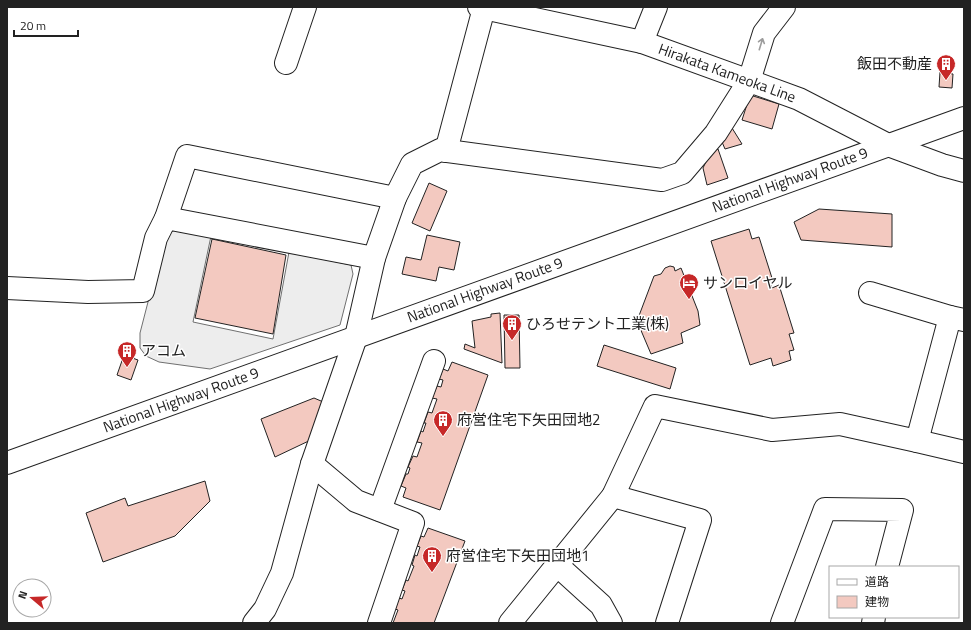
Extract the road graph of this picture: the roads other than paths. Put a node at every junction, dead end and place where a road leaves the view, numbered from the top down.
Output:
1 (305, 7) edge
2 (480, 7) edge
3 (656, 7) edge
4 (784, 7) edge
5 (642, 42) junction
6 (286, 63) dead end
7 (749, 81) junction
8 (964, 118) edge
9 (888, 145) junction
10 (446, 151) junction
11 (964, 171) edge
12 (395, 198) junction
13 (166, 218) junction
14 (374, 258) junction
15 (7, 288) edge
16 (870, 293) dead end
17 (957, 318) edge
18 (356, 337) junction
19 (434, 361) dead end
20 (917, 441) junction
21 (964, 452) edge
22 (7, 463) edge
23 (312, 464) junction
24 (613, 496) junction
25 (380, 510) junction
26 (557, 565) junction
27 (887, 566) edge
28 (254, 623) edge
29 (379, 623) edge
30 (510, 623) edge
31 (611, 623) edge
32 (667, 623) edge
33 (782, 623) edge

1 - 6 main road
2 - 5 main road, Hirakata Kameoka Line
2 - 10 main road
3 - 5 main road
7 -> 4 main road
5 - 7 main road, Hirakata Kameoka Line
7 - 9 main road, Hirakata Kameoka Line
7 - 10 main road
8 - 9 main road, National Highway Route 9
9 - 11 main road, Hirakata Kameoka Line
9 - 18 main road, National Highway Route 9
10 - 12 main road
12 - 13 main road
12 - 14 main road
13 - 14 main road
13 - 15 main road
14 - 18 main road
16 - 17 main road
17 - 20 main road
18 - 22 main road, National Highway Route 9
18 - 23 main road
19 - 25 main road
20 - 21 main road
20 - 24 main road
23 - 25 main road
23 - 28 main road
24 - 26 main road
24 - 32 main road
25 - 29 main road
26 - 30 main road
26 - 31 main road
27 - 33 main road

